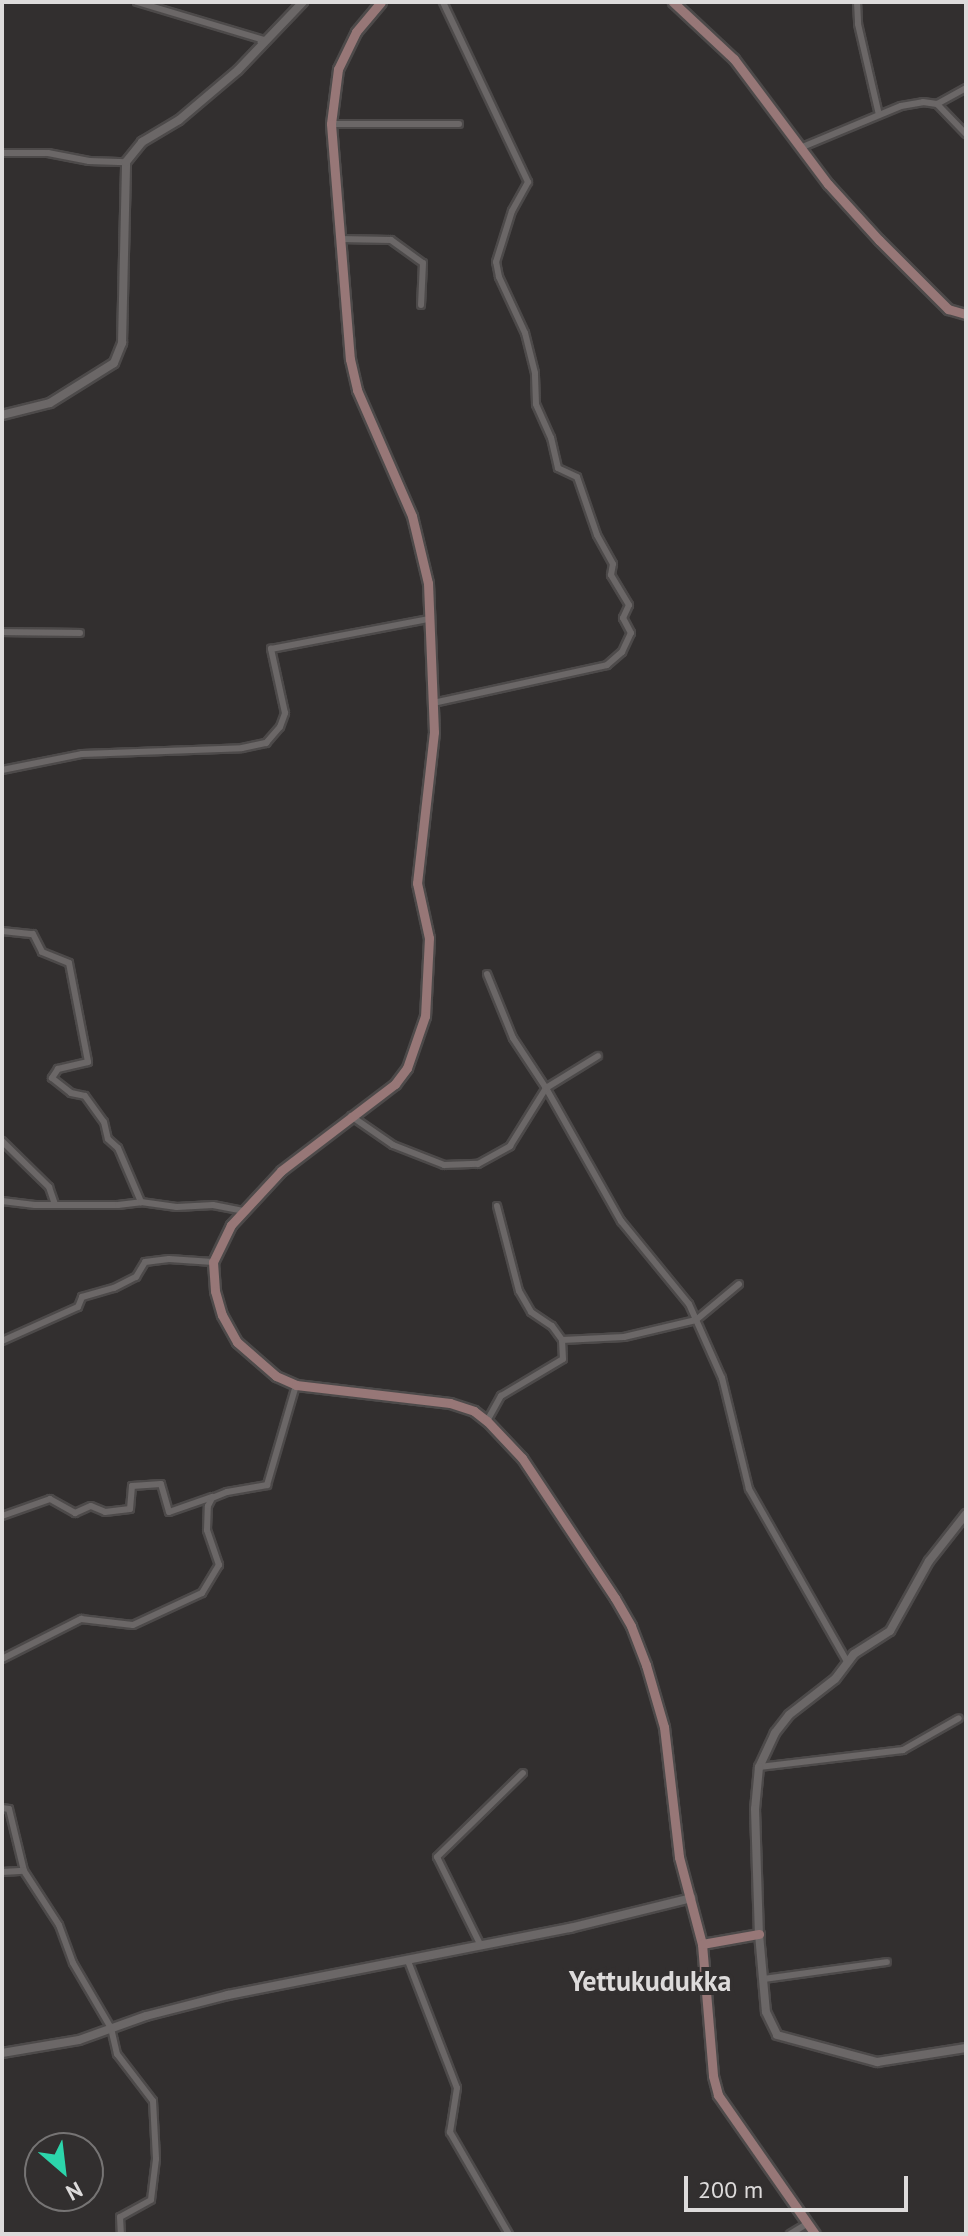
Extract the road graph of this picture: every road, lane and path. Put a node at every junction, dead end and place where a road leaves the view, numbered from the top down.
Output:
1 (137, 2) edge
2 (303, 2) edge
3 (381, 2) edge
4 (443, 2) edge
5 (673, 2) edge
6 (857, 2) edge
7 (264, 40) junction
8 (966, 88) edge
9 (937, 104) junction
10 (879, 115) junction
11 (331, 124) junction
12 (459, 124) dead end
13 (966, 134) edge
14 (800, 148) junction
15 (2, 153) edge
16 (126, 162) junction
17 (339, 239) junction
18 (421, 305) dead end
19 (966, 314) edge
20 (2, 415) edge
21 (429, 619) junction
22 (2, 632) edge
23 (80, 633) dead end
24 (433, 703) junction
25 (2, 770) edge
26 (2, 931) edge
27 (487, 974) dead end
28 (598, 1056) dead end
29 (546, 1088) junction
30 (351, 1116) junction
31 (2, 1141) edge
32 (2, 1201) edge
33 (141, 1202) junction
34 (55, 1204) junction
35 (497, 1206) dead end
36 (244, 1211) junction
37 (213, 1262) junction
38 (739, 1284) dead end
39 (696, 1320) junction
40 (562, 1340) junction
41 (2, 1341) edge
42 (296, 1385) junction
43 (487, 1421) junction
44 (227, 1492) junction
45 (966, 1514) edge
46 (2, 1516) edge
47 (2, 1659) edge
48 (848, 1663) junction
49 (959, 1718) dead end
50 (759, 1767) junction
51 (523, 1773) dead end
52 (2, 1808) edge
53 (24, 1871) junction
54 (2, 1872) edge
55 (691, 1898) junction
56 (759, 1934) junction
57 (702, 1944) junction
58 (481, 1946) junction
59 (408, 1961) junction
60 (887, 1962) dead end
61 (763, 1979) junction
62 (111, 2028) junction
63 (966, 2048) edge
64 (2, 2053) edge
65 (808, 2223) junction
66 (121, 2234) edge
67 (509, 2234) edge
68 (790, 2234) edge
69 (815, 2234) edge

1 - 7 street
2 - 7 street
3 - 11 main road
4 - 24 street
5 - 14 main road
6 - 10 street
7 - 16 street
8 - 9 street
9 - 10 street
9 - 13 street
10 - 14 street
11 - 12 street
11 - 17 main road
14 - 19 main road
15 - 16 street
16 - 20 street
17 - 18 street
17 - 21 main road
21 - 24 main road
21 - 25 street
22 - 23 street
24 - 30 main road
26 - 33 street
27 - 29 street
28 - 29 street
29 - 30 street
29 - 39 street
30 - 36 main road
31 - 34 street
32 - 34 street
33 - 34 street
33 - 36 street
35 - 40 street
36 - 37 main road
37 - 41 street
37 - 42 main road
38 - 39 street
39 - 40 street
39 - 48 street
40 - 43 street
42 - 43 main road
42 - 44 street
43 - 55 main road
44 - 46 street
44 - 47 street
45 - 48 street
48 - 50 street
49 - 50 street
50 - 56 street
51 - 58 street
52 - 53 street
53 - 54 street
53 - 62 street
55 - 57 main road
55 - 58 street
56 - 57 main road
56 - 61 street
57 - 65 main road
58 - 59 street
59 - 62 street
59 - 67 street
60 - 61 street
61 - 63 street
62 - 64 street
62 - 66 street
65 - 68 street
65 - 69 main road

